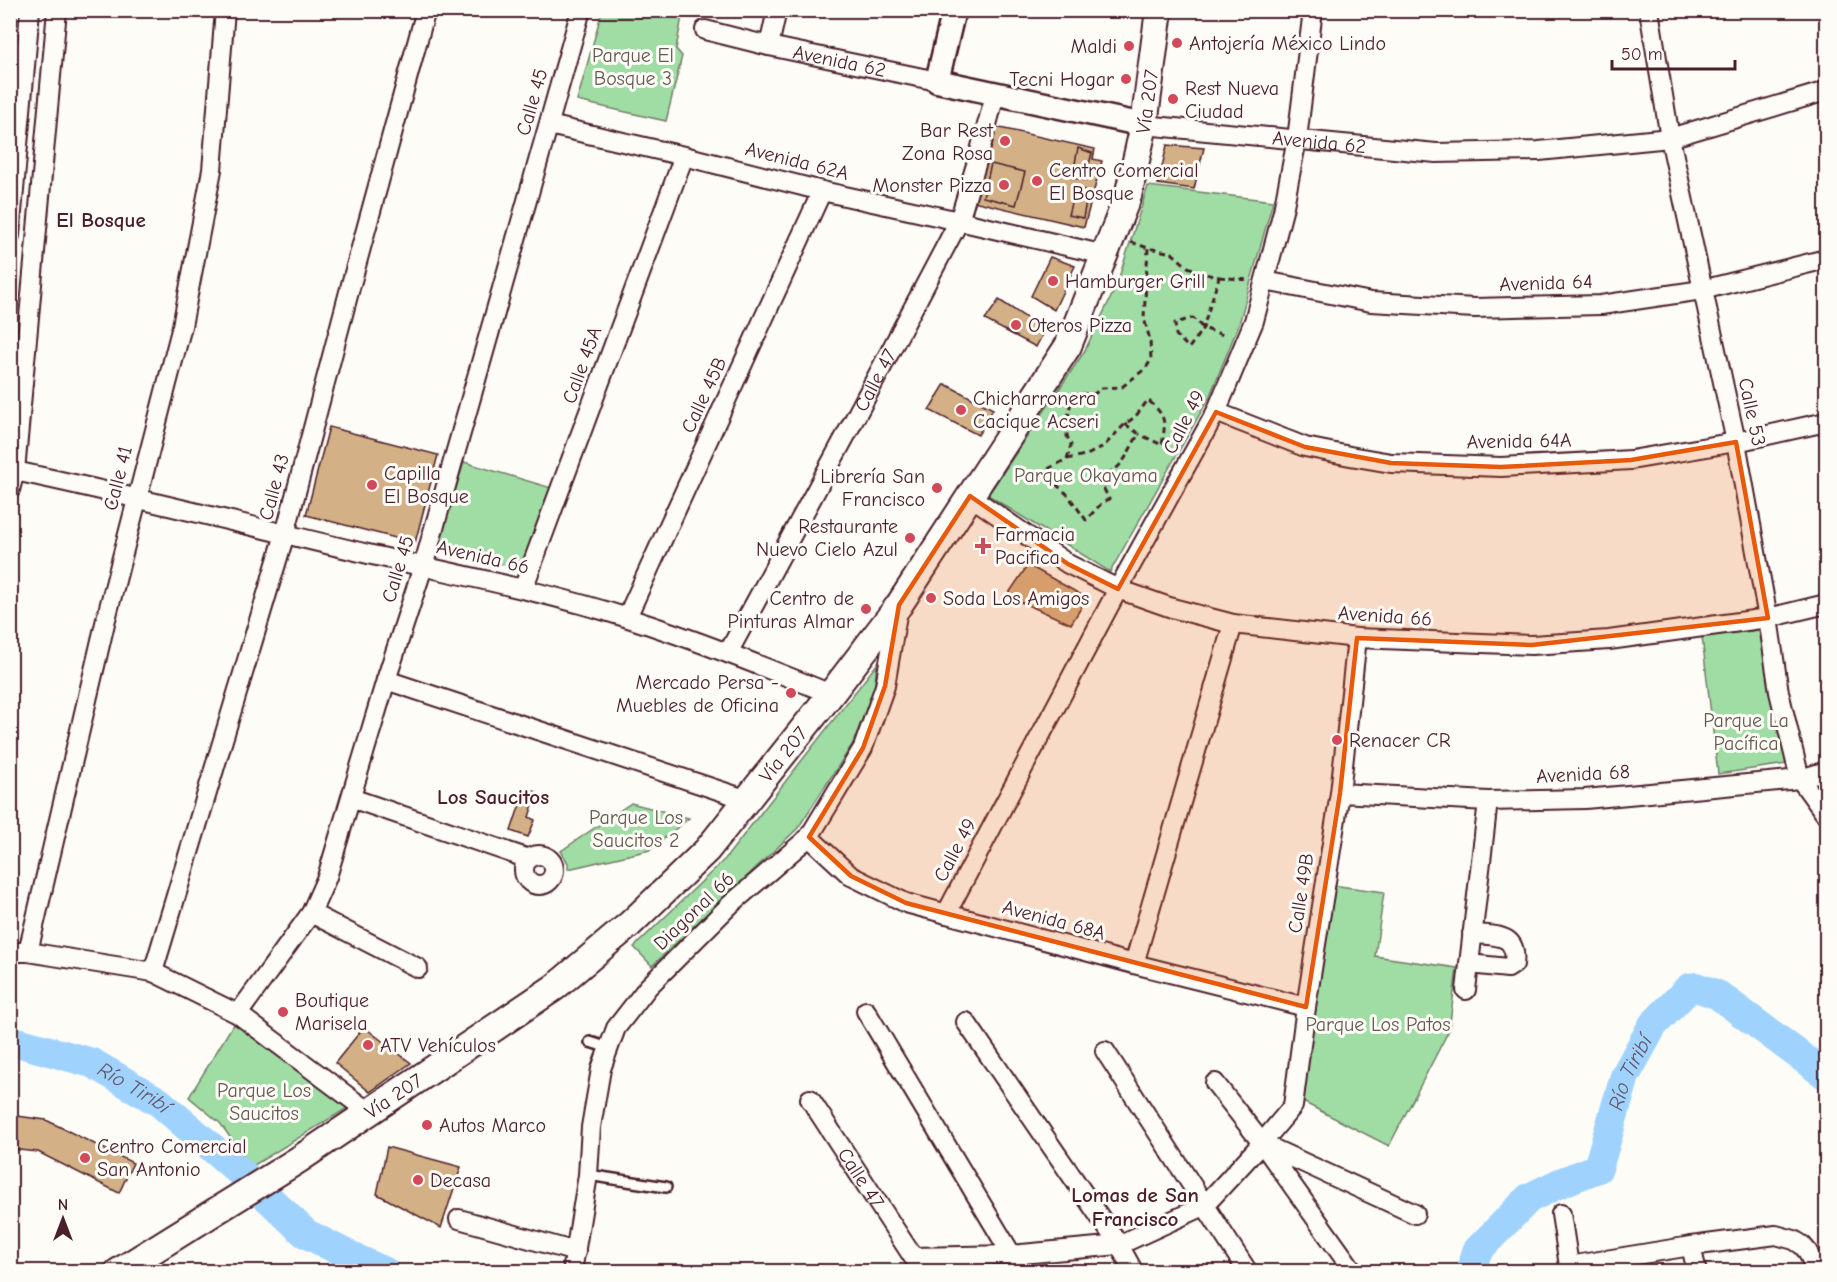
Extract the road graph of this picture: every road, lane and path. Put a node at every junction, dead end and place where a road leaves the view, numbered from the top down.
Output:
1 (30, 10) edge
2 (57, 10) edge
3 (225, 10) edge
4 (426, 10) edge
5 (581, 10) edge
6 (777, 10) edge
7 (954, 10) edge
8 (1159, 10) edge
9 (1313, 10) edge
10 (1649, 10) edge
11 (705, 30) dead end
12 (770, 46) junction
13 (937, 81) junction
14 (1827, 91) edge
15 (995, 95) junction
16 (549, 125) junction
17 (1144, 125) junction
18 (1670, 138) junction
19 (1298, 139) junction
20 (684, 156) junction
21 (822, 191) junction
22 (959, 221) junction
23 (10, 235) edge
24 (1130, 241) dead end
25 (1148, 249) junction
26 (1105, 255) junction
27 (1827, 259) edge
28 (1219, 278) junction
29 (1265, 281) junction
30 (1702, 290) junction
31 (1203, 328) junction
32 (1226, 336) dead end
33 (1216, 412) junction
34 (1827, 422) edge
35 (1125, 424) junction
36 (1139, 434) junction
37 (1736, 442) junction
38 (1067, 459) junction
39 (13, 470) edge
40 (10, 490) edge
41 (970, 496) junction
42 (136, 497) junction
43 (285, 534) junction
44 (423, 567) junction
45 (523, 589) junction
46 (1118, 589) junction
47 (1827, 604) edge
48 (898, 605) junction
49 (627, 617) junction
50 (1768, 618) junction
51 (1233, 624) junction
52 (1357, 638) junction
53 (728, 653) junction
54 (387, 680) junction
55 (831, 694) junction
56 (1827, 771) edge
57 (1800, 778) junction
58 (1340, 793) junction
59 (351, 798) junction
60 (748, 800) junction
61 (1488, 801) junction
62 (1827, 815) edge
63 (809, 837) junction
64 (528, 859) dead end
65 (311, 913) junction
66 (946, 914) junction
67 (1472, 934) junction
68 (19, 952) edge
69 (1134, 964) junction
70 (1469, 964) junction
71 (418, 968) dead end
72 (153, 972) junction
73 (1466, 990) dead end
74 (1306, 1007) junction
75 (866, 1011) dead end
76 (238, 1014) junction
77 (966, 1022) dead end
78 (590, 1042) dead end
79 (609, 1048) junction
80 (1105, 1051) dead end
81 (1215, 1083) dead end
82 (810, 1099) dead end
83 (370, 1113) junction
84 (1262, 1143) junction
85 (588, 1175) junction
86 (666, 1188) dead end
87 (1204, 1206) junction
88 (1415, 1214) dead end
89 (1561, 1214) dead end
90 (459, 1219) dead end
91 (1119, 1245) junction
92 (1691, 1246) junction
93 (576, 1252) junction
94 (1011, 1255) junction
95 (170, 1259) dead end
96 (126, 1269) edge
97 (1569, 1269) edge
98 (178, 1272) edge
99 (572, 1272) edge
100 (1022, 1272) edge
101 (1134, 1272) edge
102 (1248, 1272) edge
103 (1354, 1272) edge
104 (1697, 1272) edge
105 (1816, 1272) edge

1 - 23 street
2 - 39 street
3 - 42 street, Calle 41
4 - 43 street, Calle 43
5 - 16 street, Calle 45
6 - 12 street
7 - 13 street
8 - 17 main road, Vía 207
9 - 19 street, Calle 49
10 - 18 street, Calle 53
11 - 12 street, Avenida 62
12 - 13 street, Avenida 62
13 - 15 street, Avenida 62
14 - 18 street, Avenida 62
15 - 17 street, Avenida 62
15 - 22 street, Calle 47
16 - 20 street, Avenida 62A
16 - 44 street, Calle 45
17 - 19 street, Avenida 62
17 - 26 main road, Vía 207
18 - 19 street, Avenida 62
18 - 30 street, Calle 53
19 - 29 street, Calle 49
20 - 21 street, Avenida 62A
20 - 45 street, Calle 45A
21 - 22 street, Avenida 62A
21 - 49 street, Calle 45B
22 - 26 street, Avenida 62A
22 - 53 street, Calle 47
24 - 25 path
25 - 28 path
25 - 38 path
26 - 41 main road, Vía 207
27 - 30 street, Avenida 64
28 - 29 path
28 - 31 path
29 - 30 street, Avenida 64
29 - 33 street, Calle 49
30 - 37 street, Calle 53
31 - 31 path
31 - 32 path
33 - 37 street, Avenida 64A
33 - 46 street, Calle 49
34 - 37 street, Avenida 64A
35 - 36 path
35 - 36 path
35 - 38 path
36 - 38 path
37 - 50 street, Calle 53
39 - 40 street
39 - 42 street, Avenida 66
41 - 46 street, Avenida 66
41 - 48 main road, Vía 207
42 - 43 street, Avenida 66
42 - 68 street, Calle 41
43 - 44 street, Avenida 66
43 - 72 street, Calle 43
44 - 45 street, Avenida 66
44 - 54 street, Calle 45
45 - 49 street, Avenida 66
46 - 51 street, Avenida 66
46 - 66 street, Calle 49
47 - 50 street, Avenida 66
48 - 55 main road, Vía 207
48 - 63 street, Diagonal 66
49 - 53 street, Avenida 66
50 - 52 street, Avenida 66
50 - 57 street, Calle 53
51 - 52 street, Avenida 66
51 - 69 street
52 - 58 street, Calle 49B
53 - 55 street, Avenida 66
54 - 59 street, Calle 45
54 - 60 street
55 - 60 main road, Vía 207
56 - 57 street, Avenida 68
57 - 61 street, Avenida 68
57 - 62 street, Calle 53
58 - 61 street, Avenida 68
58 - 74 street, Calle 49B
59 - 64 street
59 - 65 street, Calle 45
60 - 83 main road, Vía 207
61 - 67 street
63 - 66 street, Avenida 68A
63 - 79 street, Diagonal 66
65 - 71 street
65 - 76 street, Calle 45
66 - 69 street, Avenida 68A
67 - 70 street
67 - 70 street
68 - 72 street
69 - 74 street, Avenida 68A
70 - 73 street
72 - 76 street
74 - 84 street, Calle 49B
75 - 94 street
76 - 83 street
77 - 91 street
78 - 79 lane
79 - 85 street, Diagonal 66
80 - 87 street
81 - 84 street
82 - 94 street, Calle 47
83 - 96 main road, Vía 207
84 - 87 street, Calle 49B
84 - 88 street
84 - 103 street
85 - 86 lane
85 - 93 street, Diagonal 66
87 - 91 street
87 - 102 street
89 - 97 street
90 - 93 street
91 - 94 street
91 - 101 street
92 - 97 street
92 - 104 street
92 - 105 street
93 - 99 street, Diagonal 66
94 - 100 street
95 - 98 path

